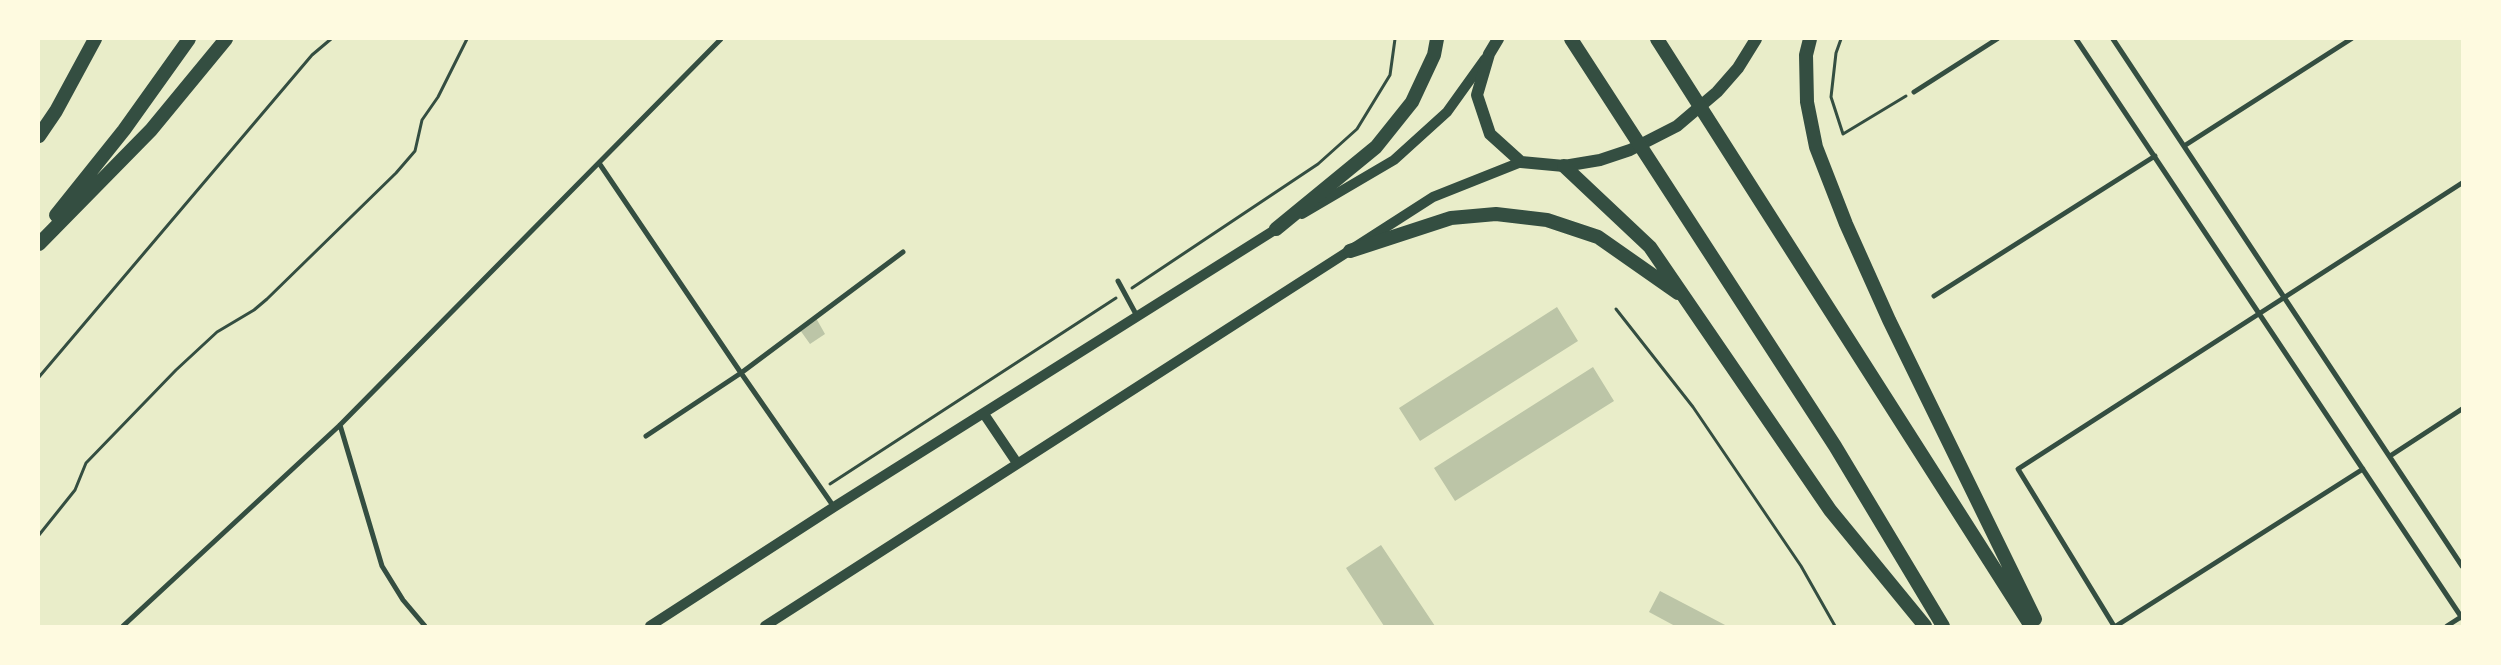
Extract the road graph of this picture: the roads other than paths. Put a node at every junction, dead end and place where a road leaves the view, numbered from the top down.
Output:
1 (94, 39) edge
2 (189, 39) edge
3 (226, 39) edge
4 (721, 39) edge
5 (1437, 39) edge
6 (1498, 39) edge
7 (1571, 39) edge
8 (1657, 39) edge
9 (1756, 39) edge
10 (1810, 39) edge
11 (1997, 39) edge
12 (2076, 39) edge
13 (2113, 39) edge
14 (2351, 39) edge
15 (1489, 54) junction
16 (1914, 92) road end
17 (39, 136) edge
18 (2184, 146) junction
19 (2155, 156) junction
20 (1521, 162) junction
21 (599, 163) junction
22 (1564, 166) junction
23 (2462, 183) edge
24 (1276, 229) junction
25 (39, 237) edge
26 (39, 244) edge
27 (1350, 251) junction
28 (903, 252) dead end
29 (1118, 281) dead end
30 (1934, 296) dead end
31 (2285, 298) junction
32 (1688, 301) junction
33 (2259, 314) junction
34 (1138, 317) junction
35 (741, 373) junction
36 (2462, 409) edge
37 (984, 414) junction
38 (340, 425) junction
39 (646, 436) dead end
40 (2390, 456) junction
41 (1016, 463) junction
42 (2363, 469) junction
43 (834, 507) junction
44 (2462, 566) edge
45 (2462, 618) edge
46 (122, 626) edge
47 (425, 626) edge
48 (650, 626) edge
49 (765, 626) edge
50 (1925, 626) edge
51 (1943, 626) edge
52 (2031, 626) edge
53 (2038, 626) edge
54 (2115, 626) edge
55 (2446, 626) edge

1 - 17 highway
2 - 25 highway
3 - 26 highway
4 - 21 street
5 - 24 highway
6 - 15 main road
7 - 51 highway
8 - 52 highway
9 - 22 main road
10 - 53 highway
11 - 16 street
12 - 19 street
13 - 18 street
14 - 18 street
15 - 20 main road
15 - 24 main road
18 - 31 street
19 - 30 street
19 - 33 street
20 - 22 main road
20 - 27 main road
21 - 35 street
21 - 38 street
22 - 32 highway
23 - 31 street
24 - 34 main road
27 - 32 highway
27 - 41 main road
28 - 35 street
29 - 34 street
31 - 33 street
31 - 40 street
32 - 50 highway
33 - 42 street
33 - 54 street
34 - 37 main road
35 - 39 street
35 - 43 street
36 - 40 street
37 - 41 main road
37 - 43 main road
38 - 46 street
38 - 47 street
40 - 44 street
41 - 49 main road
42 - 45 street
42 - 54 street
43 - 48 main road
45 - 55 street

